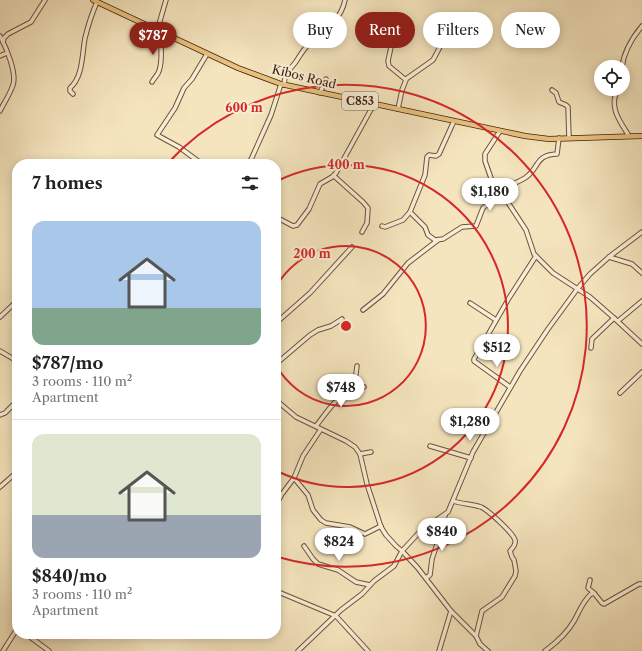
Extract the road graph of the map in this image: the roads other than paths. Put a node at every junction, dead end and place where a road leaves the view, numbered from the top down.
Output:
1 (45, 0) edge
2 (166, 0) edge
3 (346, 0) edge
4 (95, 1) edge
5 (642, 26) edge
6 (159, 32) junction
7 (0, 36) edge
8 (3, 42) junction
9 (391, 48) edge
10 (439, 48) edge
11 (7, 52) junction
12 (207, 54) junction
13 (0, 56) edge
14 (623, 60) edge
15 (326, 78) dead end
16 (406, 79) junction
17 (152, 82) dead end
18 (282, 84) junction
19 (552, 90) dead end
20 (320, 93) junction
21 (73, 94) dead end
22 (615, 96) edge
23 (374, 104) junction
24 (398, 109) junction
25 (0, 111) edge
26 (454, 121) junction
27 (500, 131) junction
28 (629, 136) junction
29 (642, 136) edge
30 (559, 138) junction
31 (569, 138) junction
32 (195, 159) edge
33 (250, 159) edge
34 (334, 176) junction
35 (500, 191) junction
36 (410, 212) junction
37 (281, 220) edge
38 (382, 226) dead end
39 (362, 232) dead end
40 (642, 232) edge
41 (438, 240) junction
42 (352, 247) dead end
43 (536, 256) junction
44 (609, 257) junction
45 (642, 274) edge
46 (578, 288) junction
47 (642, 301) edge
48 (470, 303) dead end
49 (12, 306) edge
50 (364, 310) dead end
51 (0, 317) edge
52 (614, 318) junction
53 (281, 319) edge
54 (342, 319) dead end
55 (496, 320) junction
56 (618, 321) junction
57 (642, 344) edge
58 (591, 348) dead end
59 (0, 351) edge
60 (12, 358) edge
61 (281, 360) edge
62 (357, 366) dead end
63 (642, 372) edge
64 (364, 387) dead end
65 (510, 387) junction
66 (349, 392) junction
67 (620, 393) dead end
68 (281, 404) edge
69 (12, 406) edge
70 (0, 415) edge
71 (316, 426) junction
72 (321, 429) junction
73 (430, 446) dead end
74 (371, 452) dead end
75 (360, 454) junction
76 (470, 458) junction
77 (12, 476) edge
78 (294, 478) junction
79 (0, 487) edge
80 (281, 496) edge
81 (453, 501) junction
82 (445, 515) junction
83 (381, 526) junction
84 (304, 546) dead end
85 (402, 551) junction
86 (426, 578) junction
87 (590, 580) dead end
88 (370, 584) junction
89 (642, 584) edge
90 (281, 593) edge
91 (594, 594) junction
92 (451, 611) junction
93 (336, 616) junction
94 (476, 636) junction
95 (12, 637) edge
96 (33, 639) edge
97 (3, 651) edge
98 (49, 651) edge
99 (298, 651) edge
100 (368, 651) edge
101 (439, 651) edge
102 (488, 651) edge
103 (545, 651) edge

1 - 8 street
2 - 6 street
3 - 18 street
4 - 6 main road, Kibos Road / C853
4 - 21 street
5 - 14 street
6 - 12 main road, Kibos Road / C853
6 - 17 street
7 - 8 street
8 - 11 street
9 - 16 street
10 - 16 street
11 - 13 street
11 - 25 street
12 - 18 main road, Kibos Road / C853
12 - 32 street
15 - 20 street
16 - 24 street
18 - 20 main road, Kibos Road / C853
18 - 33 street
19 - 31 street
20 - 23 main road, Kibos Road / C853
22 - 28 street
23 - 24 main road, Kibos Road / C853
23 - 34 street
24 - 26 main road, Kibos Road / C853
26 - 27 main road, Kibos Road / C853
26 - 36 street
27 - 30 main road, Kibos Road / C853
27 - 35 street
28 - 29 main road, Kibos Road / C853
28 - 31 main road, Kibos Road / C853
30 - 31 main road, Kibos Road / C853
30 - 35 street
34 - 37 street
34 - 39 street
35 - 41 street
35 - 43 street
36 - 38 street
36 - 41 street
40 - 44 street
41 - 50 street
42 - 53 street
43 - 46 street
43 - 55 street
44 - 45 street
44 - 46 street
46 - 52 street
46 - 65 street
47 - 56 street
48 - 55 street
49 - 51 street
52 - 56 street
52 - 58 street
54 - 61 street
55 - 65 street
56 - 57 street
59 - 60 street
62 - 66 street
63 - 67 street
64 - 66 street
65 - 76 street
66 - 71 street
68 - 71 street
69 - 70 street
71 - 72 street
72 - 75 street
72 - 78 street
73 - 76 street
74 - 75 street
75 - 83 street
76 - 81 street
77 - 79 street
78 - 80 street
78 - 83 street
81 - 82 street
81 - 94 street
82 - 85 street
82 - 86 street
83 - 85 street
84 - 88 street
85 - 86 street
85 - 88 street
86 - 92 street
87 - 91 street
88 - 93 street
89 - 91 street
90 - 93 street
91 - 103 street
92 - 94 street
92 - 101 street
93 - 99 street
93 - 100 street
94 - 102 street
95 - 97 street
96 - 98 street

